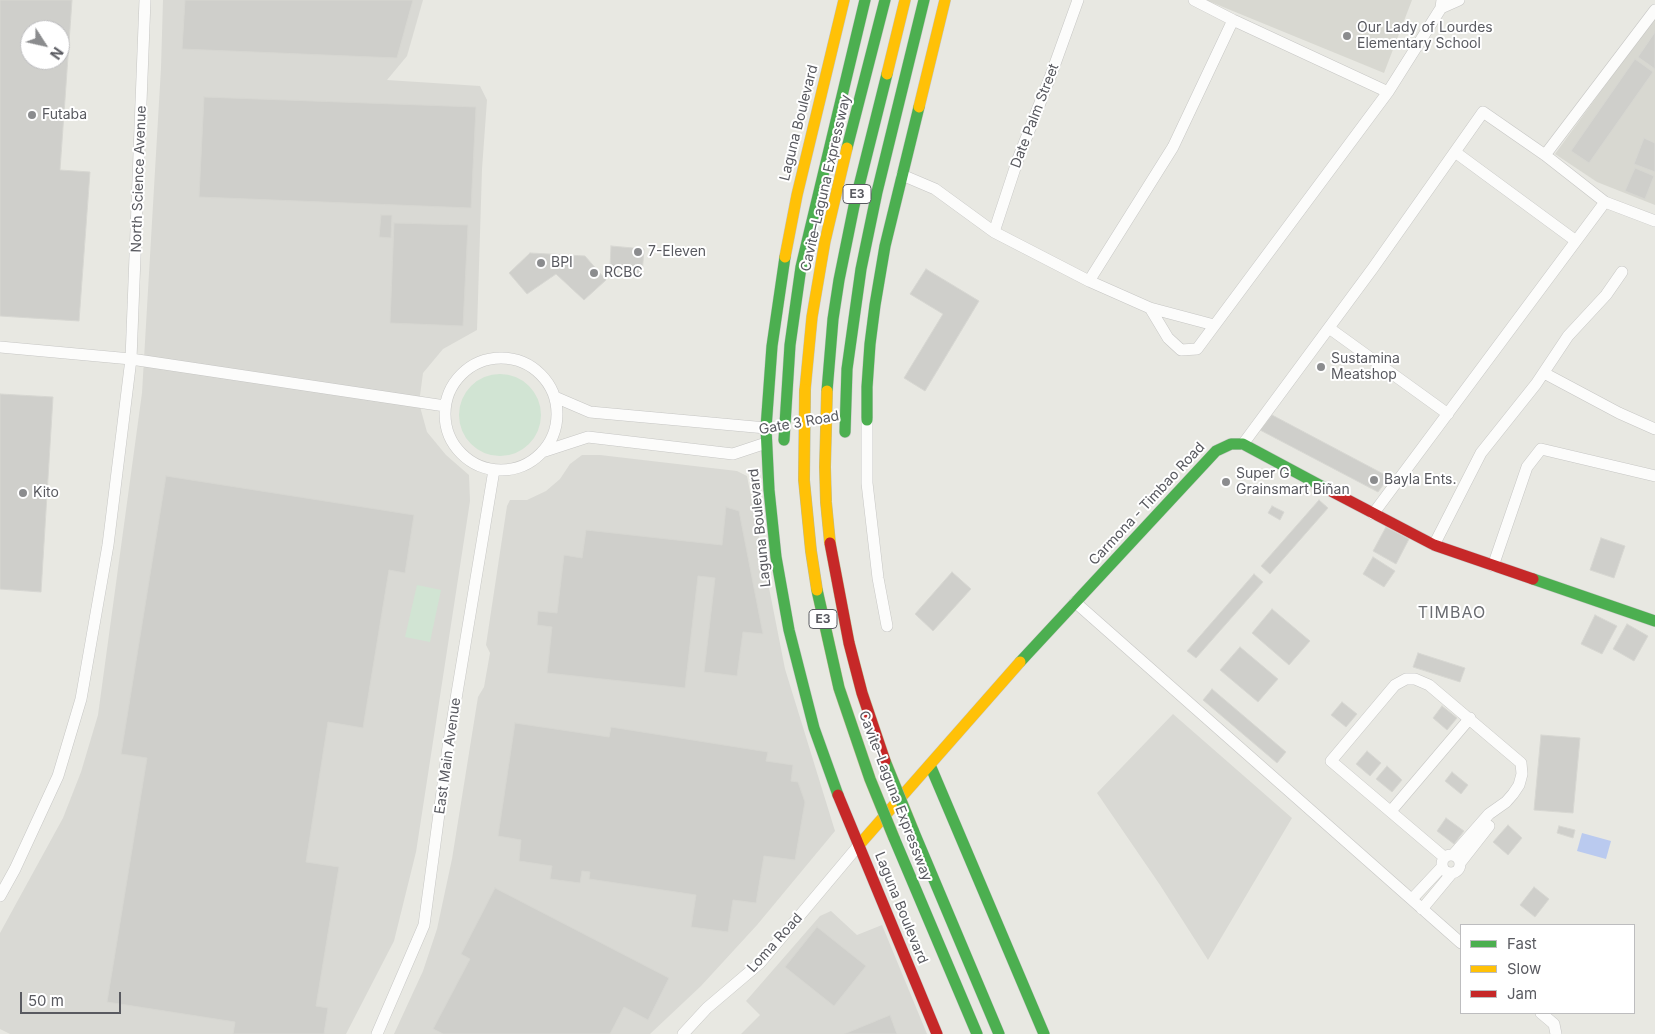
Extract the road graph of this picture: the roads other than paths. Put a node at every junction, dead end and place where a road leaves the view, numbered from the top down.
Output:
1 (145, 0) edge
2 (844, 0) edge
3 (865, 0) edge
4 (886, 0) edge
5 (905, 0) edge
6 (924, 0) edge
7 (945, 0) edge
8 (1078, 0) edge
9 (1194, 0) edge
10 (1459, 0) edge
11 (1651, 0) edge
12 (1655, 3) edge
13 (1441, 4) edge
14 (1655, 10) edge
15 (1233, 20) junction
16 (1388, 92) junction
17 (1455, 152) junction
18 (1546, 155) junction
19 (902, 175) junction
20 (1605, 202) junction
21 (1655, 221) edge
22 (994, 232) junction
23 (1576, 241) junction
24 (1622, 272) dead end
25 (1089, 281) junction
26 (1150, 308) junction
27 (1214, 325) junction
28 (1329, 328) junction
29 (0, 347) edge
30 (131, 359) junction
31 (1544, 373) junction
32 (554, 396) junction
33 (445, 406) junction
34 (1448, 414) junction
35 (845, 416) junction
36 (867, 420) junction
37 (785, 425) junction
38 (766, 428) junction
39 (1655, 429) edge
40 (844, 432) junction
41 (784, 440) junction
42 (766, 443) junction
43 (1243, 444) junction
44 (542, 452) junction
45 (494, 470) junction
46 (1655, 476) edge
47 (1374, 514) junction
48 (1434, 545) junction
49 (1493, 566) junction
50 (1075, 602) junction
51 (1655, 621) edge
52 (887, 626) dead end
53 (1470, 718) junction
54 (930, 765) junction
55 (1391, 811) junction
56 (859, 845) junction
57 (1450, 860) junction
58 (0, 896) edge
59 (1412, 899) junction
60 (1422, 909) junction
61 (1460, 942) edge
62 (1542, 1014) edge
63 (377, 1034) edge
64 (683, 1034) edge
65 (937, 1034) edge
66 (977, 1034) edge
67 (999, 1034) edge
68 (1044, 1034) edge
69 (1556, 1034) edge

1 - 30 street, North Science Avenue
2 - 38 main road, Laguna Boulevard
3 - 37 main road
4 - 66 main road, Cavite–Laguna Expressway / E3, bridge
5 - 67 main road, Cavite–Laguna Expressway / E3, bridge
6 - 35 main road
7 - 19 main road
8 - 22 street, Date Palm Street
9 - 15 street
10 - 13 street
11 - 12 street
13 - 16 street
14 - 18 street
15 - 16 street
15 - 25 street
16 - 27 street
17 - 18 street
17 - 23 street
17 - 28 street
18 - 20 street
19 - 22 street
19 - 36 main road
20 - 21 street
20 - 23 street
22 - 25 street
23 - 34 street
24 - 31 street
25 - 26 street
26 - 27 street
26 - 27 street
28 - 34 street
28 - 43 street
29 - 30 street
30 - 33 street
30 - 58 street, North Science Avenue
31 - 39 street
31 - 48 street
32 - 33 street
32 - 38 street, Gate 3 Road
32 - 44 street
33 - 45 street
34 - 47 street
35 - 36 main road, Gate 3 Road
35 - 37 main road, Gate 3 Road
35 - 40 main road
36 - 40 main road, Gate 3 Road
36 - 52 street
37 - 38 main road, Gate 3 Road
37 - 41 main road
38 - 42 main road, Laguna Boulevard
40 - 41 main road, Gate 3 Road
41 - 42 main road, Gate 3 Road
42 - 44 street, Gate 3 Road
42 - 56 main road, Laguna Boulevard
43 - 47 main road
43 - 50 main road, Carmona - Timbao Road
44 - 45 street
45 - 63 street, East Main Avenue
46 - 49 street
47 - 48 main road
48 - 49 main road
49 - 51 main road
50 - 54 main road, Carmona - Timbao Road
50 - 59 street
53 - 55 street
53 - 55 street
53 - 57 street
54 - 56 main road, Carmona - Timbao Road
54 - 68 main road
55 - 57 street
56 - 64 street, Loma Road
56 - 65 main road, Laguna Boulevard
57 - 59 street
57 - 60 street
59 - 60 street
60 - 61 street
62 - 69 street

